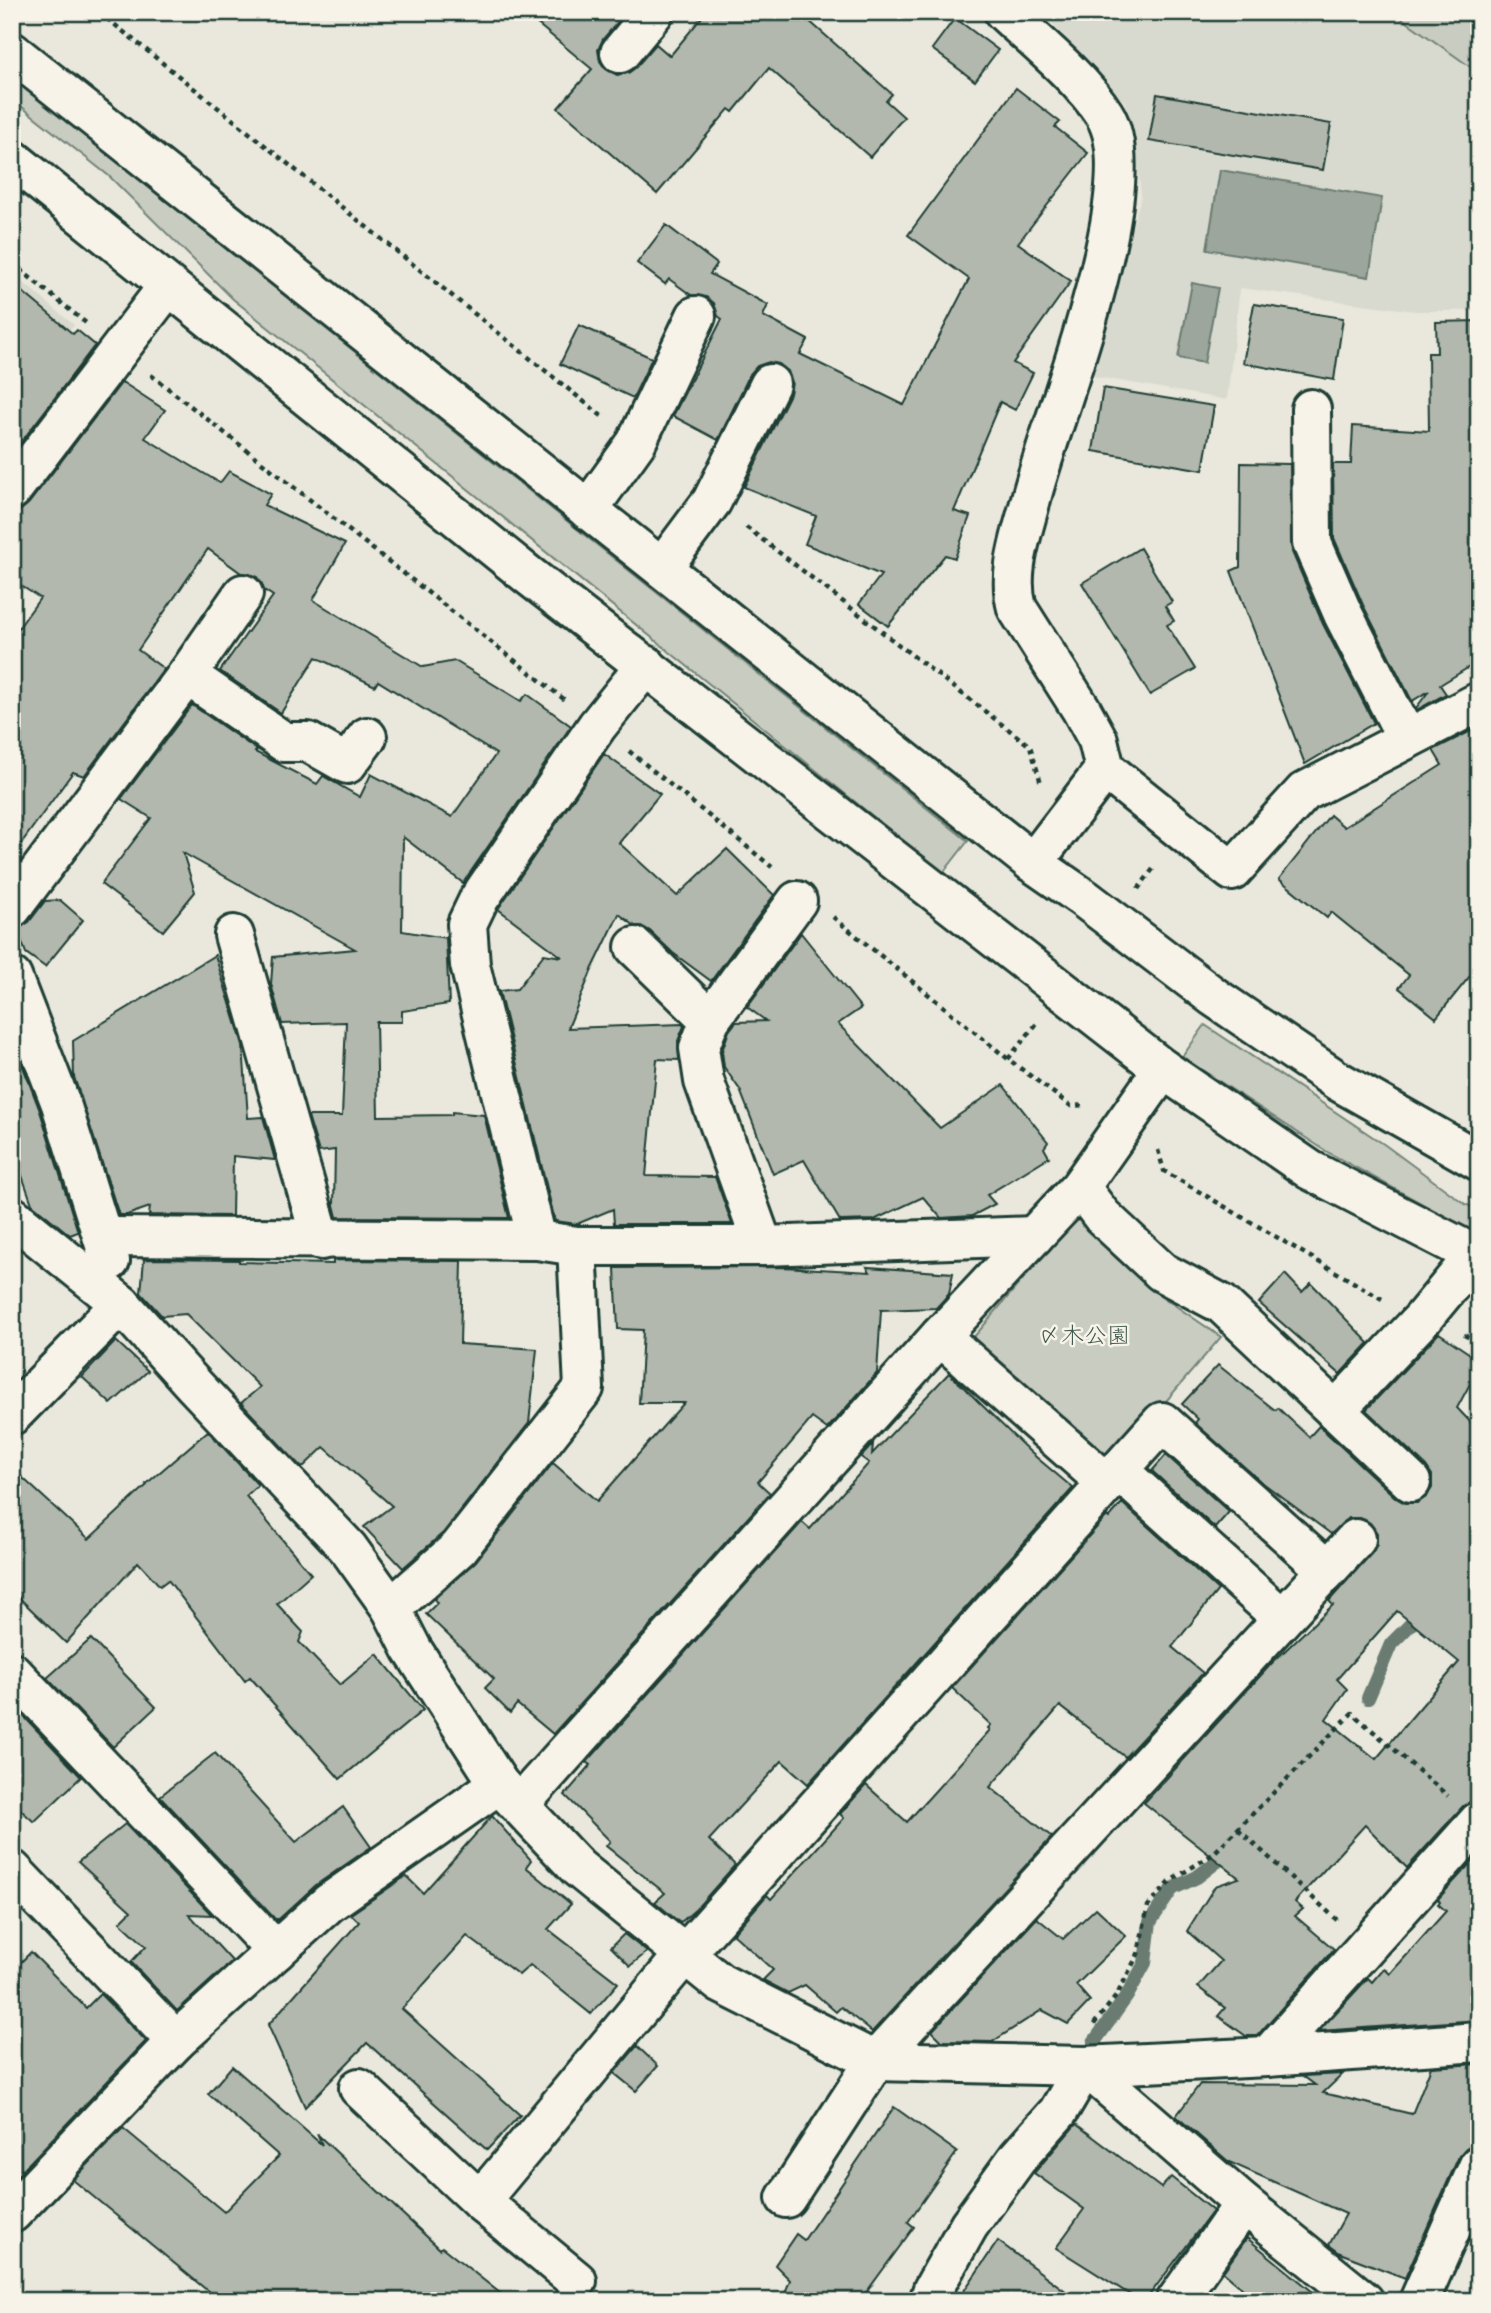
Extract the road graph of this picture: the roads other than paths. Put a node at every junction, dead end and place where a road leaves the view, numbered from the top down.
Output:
1 (654, 12) edge
2 (1004, 12) edge
3 (12, 52) edge
4 (620, 53) dead end
5 (12, 159) edge
6 (168, 286) junction
7 (696, 316) dead end
8 (770, 384) dead end
9 (1311, 409) dead end
10 (12, 490) edge
11 (588, 510) junction
12 (662, 568) junction
13 (243, 594) dead end
14 (646, 665) junction
15 (187, 675) junction
16 (1479, 702) edge
17 (367, 737) dead end
18 (1407, 739) junction
19 (1105, 769) junction
20 (1033, 863) junction
21 (812, 906) road end
22 (12, 908) edge
23 (234, 935) dead end
24 (635, 947) dead end
25 (12, 977) edge
26 (710, 1020) junction
27 (1163, 1069) junction
28 (1479, 1161) edge
29 (1080, 1187) junction
30 (12, 1216) edge
31 (1034, 1236) junction
32 (104, 1237) junction
33 (321, 1240) junction
34 (537, 1241) junction
35 (763, 1246) junction
36 (577, 1247) junction
37 (1477, 1256) edge
38 (121, 1304) junction
39 (940, 1336) junction
40 (1335, 1411) junction
41 (12, 1415) edge
42 (1112, 1476) junction
43 (1411, 1482) dead end
44 (1356, 1539) dead end
45 (1327, 1570) junction
46 (391, 1608) junction
47 (1282, 1618) junction
48 (12, 1672) edge
49 (510, 1794) junction
50 (1478, 1822) edge
51 (12, 1870) edge
52 (276, 1951) junction
53 (684, 1955) junction
54 (176, 2041) junction
55 (1479, 2042) edge
56 (1268, 2057) junction
57 (875, 2061) junction
58 (1074, 2066) junction
59 (359, 2088) dead end
60 (1479, 2165) edge
61 (786, 2198) dead end
62 (480, 2201) junction
63 (1244, 2204) junction
64 (12, 2213) edge
65 (577, 2281) dead end
66 (1432, 2294) edge
67 (929, 2301) edge
68 (1176, 2301) edge
69 (1364, 2301) edge

1 - 4 street
2 - 19 street
3 - 11 street
5 - 6 street
6 - 10 street
6 - 14 street
7 - 11 street
8 - 12 street
9 - 18 street
11 - 12 street
12 - 20 street
13 - 15 street
14 - 27 street
14 - 34 street
15 - 17 street
15 - 22 street
16 - 18 street
18 - 19 street
19 - 20 street
20 - 28 street
21 - 26 street
23 - 33 street
24 - 26 street
25 - 32 street
26 - 35 street
27 - 29 street
27 - 37 street
29 - 31 street
29 - 40 street
30 - 38 street
31 - 35 street
31 - 39 street
32 - 33 street
32 - 38 street
33 - 34 street
34 - 36 street
35 - 36 street
36 - 46 street
37 - 40 street
38 - 41 street
38 - 46 street
39 - 42 street
39 - 49 street
40 - 43 street
42 - 45 street
42 - 47 street
42 - 53 street
44 - 45 street
45 - 47 street
46 - 49 street
47 - 57 street
48 - 52 street
49 - 52 street
49 - 53 street
50 - 56 street
51 - 54 street
52 - 54 street
53 - 57 street
53 - 62 street
54 - 64 street
55 - 56 street
56 - 58 street
57 - 58 street
57 - 61 street
58 - 63 street
58 - 67 street
59 - 62 street
60 - 66 street
62 - 65 street
63 - 68 street
63 - 69 street

